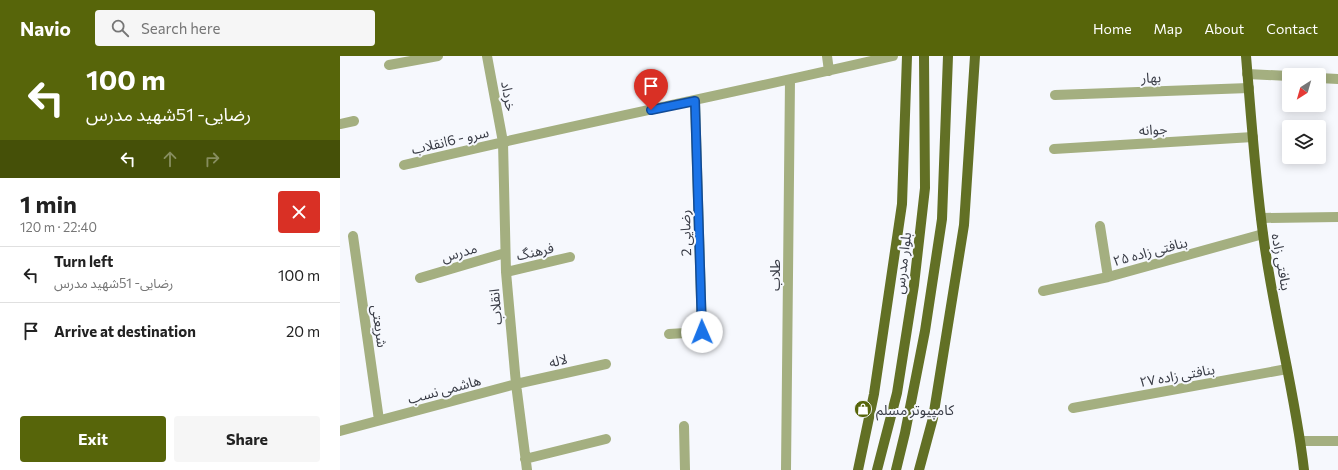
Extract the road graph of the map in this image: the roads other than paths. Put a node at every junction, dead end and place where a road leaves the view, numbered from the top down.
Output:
1 (438, 56) edge
2 (487, 56) edge
3 (826, 56) edge
4 (893, 56) edge
5 (907, 56) edge
6 (924, 56) edge
7 (948, 56) edge
8 (975, 56) edge
9 (1246, 56) edge
10 (390, 65) dead end
11 (829, 71) junction
12 (1248, 74) junction
13 (1282, 76) edge
14 (1326, 78) edge
15 (1338, 79) edge
16 (790, 80) junction
17 (1249, 88) junction
18 (1055, 95) dead end
19 (695, 101) junction
20 (354, 121) dead end
21 (340, 124) edge
22 (1253, 137) junction
23 (503, 142) junction
24 (1054, 149) dead end
25 (404, 165) dead end
26 (1338, 217) edge
27 (1261, 218) junction
28 (1100, 226) dead end
29 (1263, 234) junction
30 (353, 236) dead end
31 (505, 253) junction
32 (570, 257) dead end
33 (506, 272) junction
34 (1108, 277) junction
35 (420, 278) dead end
36 (1043, 291) dead end
37 (669, 334) dead end
38 (606, 364) dead end
39 (1286, 369) junction
40 (516, 384) junction
41 (1073, 408) dead end
42 (379, 420) junction
43 (684, 426) dead end
44 (340, 431) edge
45 (606, 439) dead end
46 (1301, 441) junction
47 (1338, 441) edge
48 (525, 459) junction
49 (526, 470) edge
50 (685, 470) edge
51 (786, 470) edge
52 (858, 470) edge
53 (877, 470) edge
54 (896, 470) edge
55 (919, 470) edge
56 (1304, 470) edge

1 - 10 street
2 - 23 street, خرداد
3 - 11 street
4 - 11 street, سرو - 6انقلاب
5 - 52 main road
6 - 53 main road, بلوار مدرس
7 - 54 main road
8 - 55 main road
9 - 12 main road, بنافتی زاده
11 - 16 street, سرو - 6انقلاب
12 - 13 street
12 - 17 main road, بنافتی زاده
14 - 15 street
16 - 19 street, سرو - 6انقلاب
16 - 51 street, طلاب
17 - 18 street, بهار
17 - 22 main road, بنافتی زاده
19 - 23 street, سرو - 6انقلاب
19 - 37 street, رضایی 2
20 - 21 street
22 - 24 street, جوانه
22 - 27 main road, بنافتی زاده
23 - 25 street, سرو - 6انقلاب
23 - 31 street, انقلاب
26 - 27 street
27 - 29 main road, بنافتی زاده
28 - 34 street
29 - 34 street, بنافتی زاده ۲۵
29 - 39 main road, بنافتی زاده
30 - 42 street, شریعتی
31 - 33 street, انقلاب
31 - 35 street, مدرس
32 - 33 street, فرهنگ
33 - 40 street, انقلاب
34 - 36 street, بنافتی زاده ۲۵
38 - 40 street, لاله
39 - 41 street, بنافتی زاده ۲۷
39 - 46 main road, بنافتی زاده
40 - 42 street, هاشمی نسب
40 - 48 street, انقلاب
42 - 44 street, هاشمی نسب
43 - 50 street
45 - 48 street
46 - 47 street
46 - 56 main road, بنافتی زاده
48 - 49 street, انقلاب

